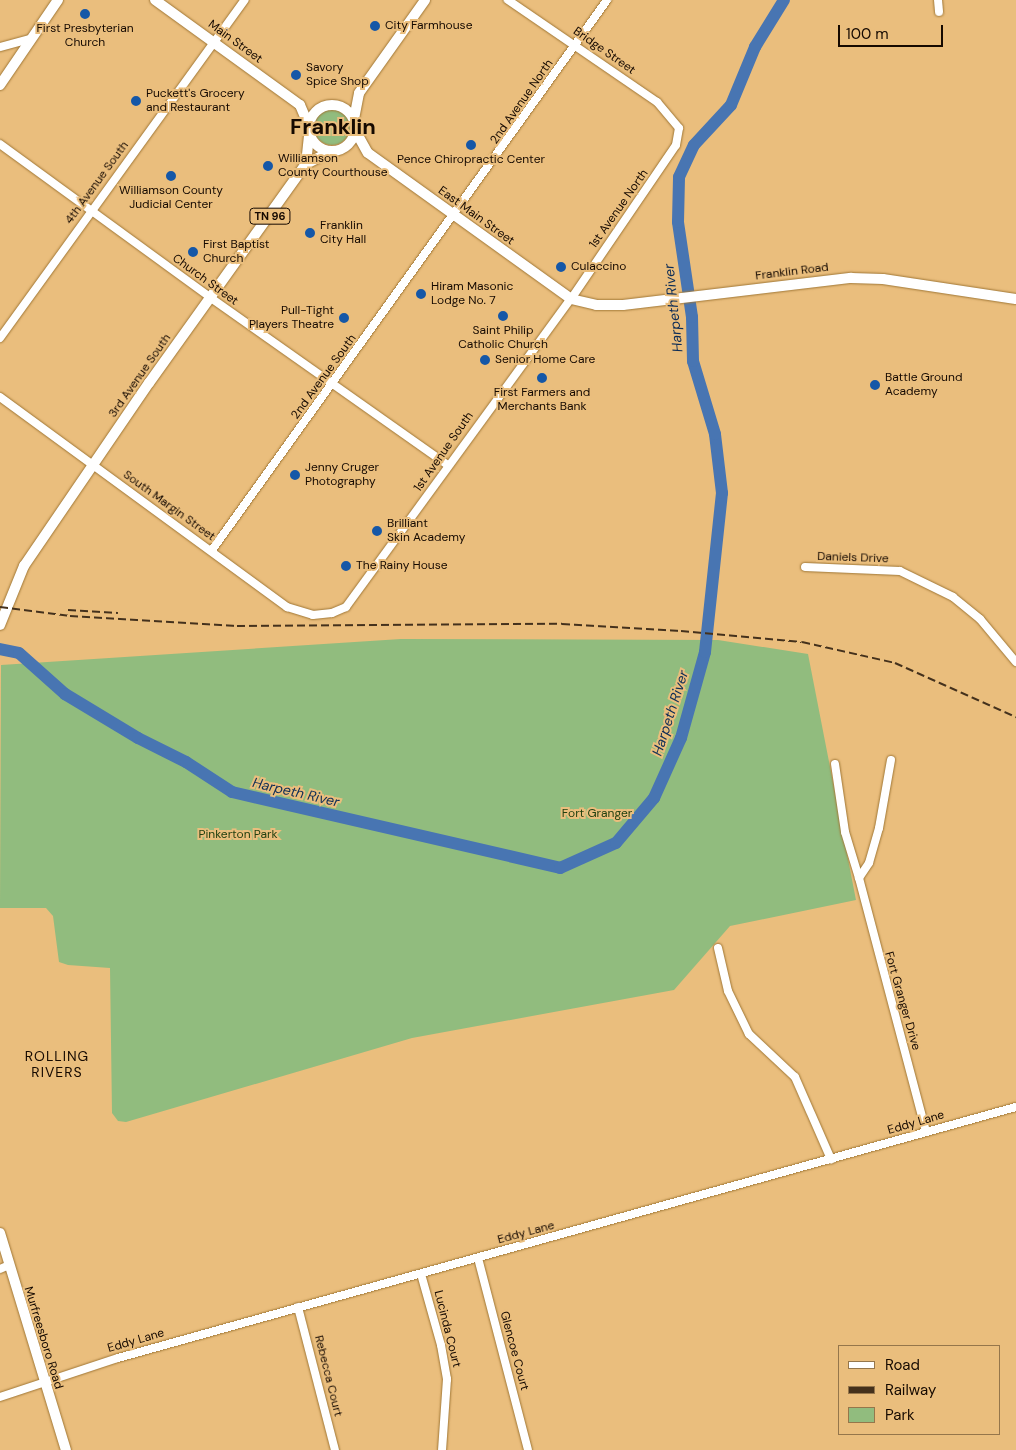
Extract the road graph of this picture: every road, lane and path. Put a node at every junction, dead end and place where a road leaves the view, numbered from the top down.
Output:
1 (58, 0) edge
2 (155, 0) edge
3 (244, 0) edge
4 (425, 0) edge
5 (508, 0) edge
6 (607, 0) edge
7 (938, 0) edge
8 (939, 12) dead end
9 (30, 39) junction
10 (214, 42) junction
11 (575, 45) junction
12 (0, 47) edge
13 (0, 85) edge
14 (359, 93) junction
15 (300, 104) junction
16 (335, 105) junction
17 (322, 106) junction
18 (354, 119) junction
19 (309, 128) junction
20 (679, 128) joint
21 (355, 130) junction
22 (0, 144) edge
23 (343, 148) junction
24 (331, 151) junction
25 (368, 153) junction
26 (306, 164) junction
27 (91, 210) junction
28 (454, 216) junction
29 (211, 298) junction
30 (571, 299) junction
31 (1016, 299) edge
32 (0, 338) edge
33 (333, 383) junction
34 (0, 397) edge
35 (93, 464) junction
36 (448, 465) junction
37 (212, 550) junction
38 (805, 567) dead end
39 (332, 613) joint
40 (0, 625) edge
41 (1016, 662) edge
42 (891, 760) dead end
43 (836, 764) dead end
44 (859, 878) junction
45 (718, 948) dead end
46 (1016, 1107) edge
47 (926, 1131) junction
48 (831, 1159) junction
49 (0, 1233) edge
50 (478, 1258) junction
51 (4, 1267) edge
52 (421, 1274) junction
53 (298, 1307) junction
54 (43, 1381) junction
55 (0, 1397) edge
56 (66, 1450) edge
57 (335, 1450) edge
58 (442, 1450) edge
59 (528, 1450) edge

1 - 9 main road
2 - 10 main road, Main Street
3 - 10 street, 4th Avenue South
4 - 14 main road
5 - 11 street, Bridge Street
6 - 11 street, 2nd Avenue North
7 - 8 street
9 - 12 street
9 - 13 main road
10 - 15 main road, Main Street
10 - 27 street, 4th Avenue South
11 - 20 street, Bridge Street
11 - 28 street, 2nd Avenue North
14 - 16 main road
14 - 18 main road
15 - 17 main road
15 - 19 main road
16 - 17 main road
16 - 18 main road
17 - 19 main road
18 - 21 main road
19 - 24 main road
19 - 26 main road
20 - 30 street, 1st Avenue North
21 - 23 main road
21 - 25 main road, East Main Street
22 - 27 street, Church Street
23 - 24 main road
23 - 25 main road, East Main Street
24 - 26 main road, 3rd Avenue South / TN 96
25 - 28 main road, East Main Street
26 - 29 main road, 3rd Avenue South / TN 96
27 - 29 street, Church Street
27 - 32 street, 4th Avenue South
28 - 30 main road, East Main Street
28 - 33 street, 2nd Avenue South
29 - 33 street, Church Street
29 - 35 main road, 3rd Avenue South / TN 96
30 - 31 main road, Franklin Road
30 - 36 street, 1st Avenue South
33 - 36 street, Church Street
33 - 37 street, 2nd Avenue South
34 - 35 street, South Margin Street
35 - 37 street, South Margin Street
35 - 40 main road, 3rd Avenue South / TN 96
36 - 39 street, 1st Avenue South
37 - 39 street, South Margin Street
38 - 41 street, Daniels Drive
42 - 44 street
43 - 44 street, Fort Granger Drive
44 - 47 street, Fort Granger Drive
45 - 48 street
46 - 47 street, Eddy Lane
47 - 48 street, Eddy Lane
48 - 50 street, Eddy Lane
49 - 51 main road, Murfreesboro Road
50 - 52 street, Eddy Lane
50 - 59 street, Glencoe Court
51 - 54 main road, Murfreesboro Road
52 - 53 street, Eddy Lane
52 - 58 street, Lucinda Court
53 - 54 street, Eddy Lane
53 - 57 street, Rebecca Court
54 - 55 street, Eddy Lane
54 - 56 main road, Murfreesboro Road

